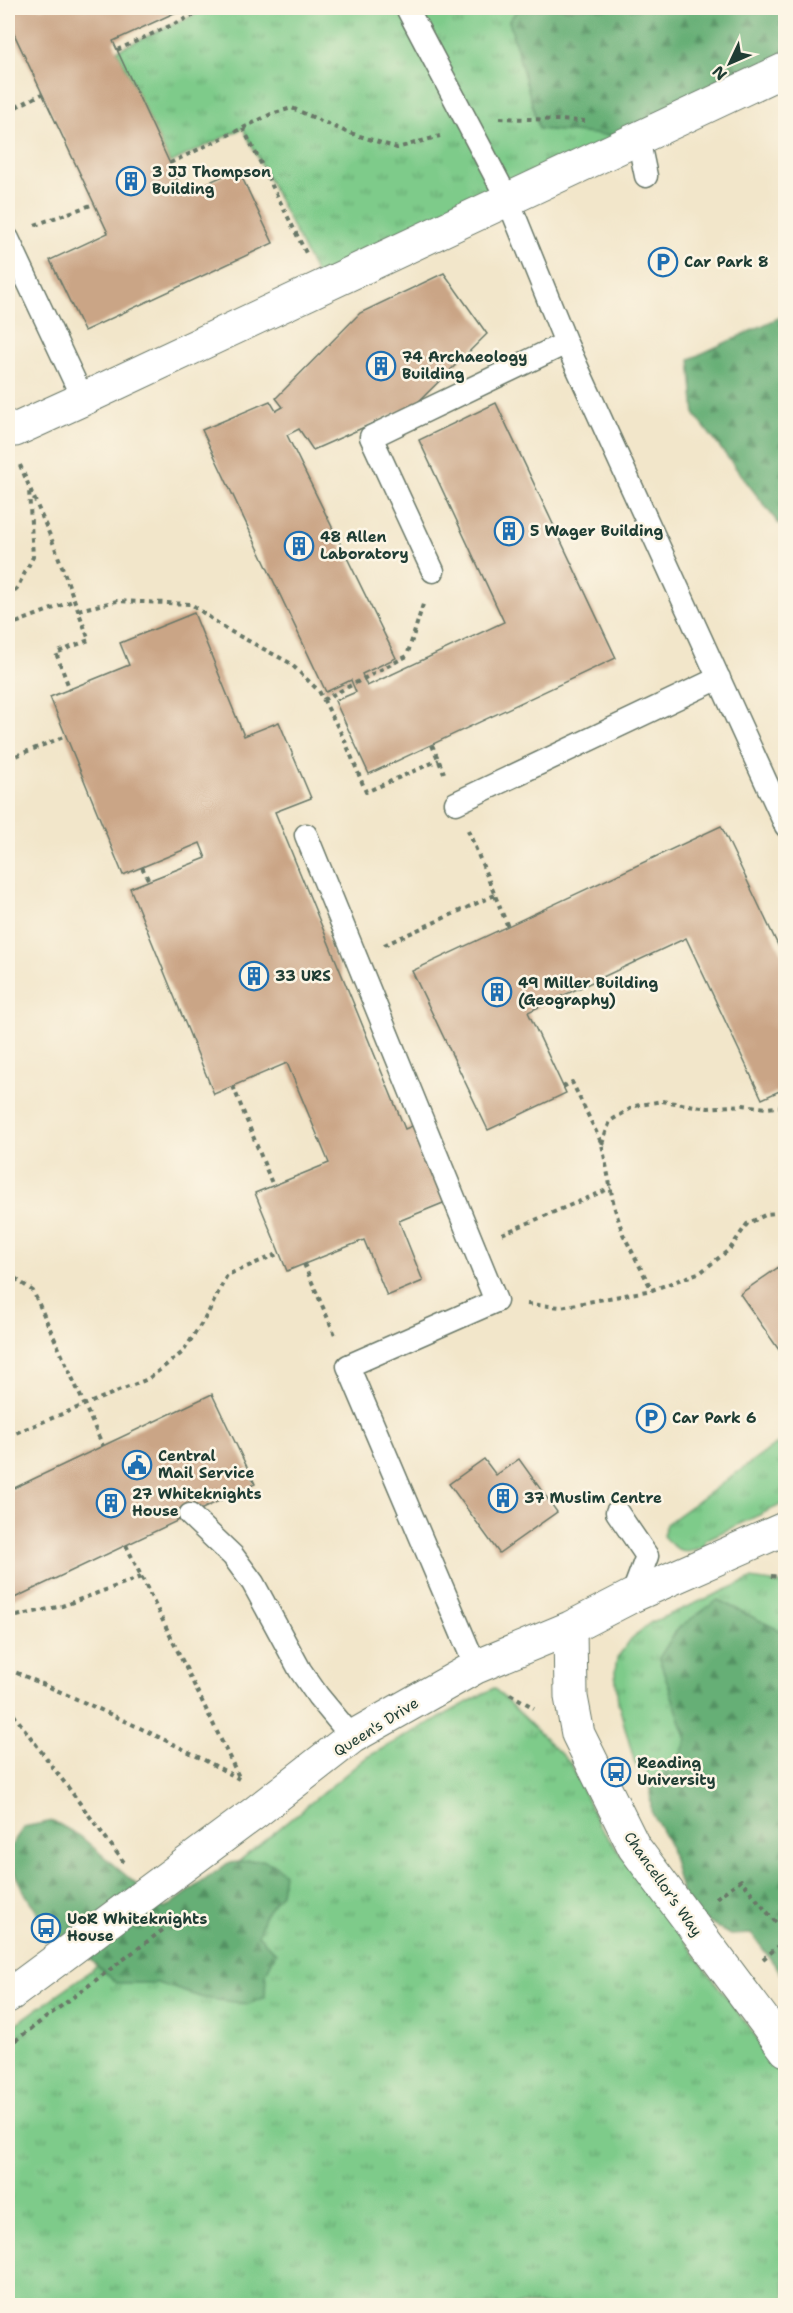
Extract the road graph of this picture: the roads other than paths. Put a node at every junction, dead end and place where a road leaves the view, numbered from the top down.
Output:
1 (407, 8) edge
2 (786, 69) edge
3 (638, 138) junction
4 (646, 176) dead end
5 (508, 200) junction
6 (8, 239) edge
7 (566, 343) junction
8 (83, 399) junction
9 (8, 427) edge
10 (433, 571) road end
11 (718, 678) junction
12 (456, 803) road end
13 (786, 826) edge
14 (306, 835) dead end
15 (617, 1512) dead end
16 (190, 1515) dead end
17 (786, 1528) edge
18 (632, 1596) junction
19 (570, 1628) junction
20 (476, 1667) junction
21 (352, 1737) junction
22 (8, 1996) edge
23 (786, 2050) edge

1 - 5 lane
2 - 3 street
3 - 4 lane
3 - 5 street
5 - 7 lane
5 - 8 street
6 - 8 lane
7 - 10 lane
7 - 11 lane
8 - 9 street
11 - 12 lane
11 - 13 lane
14 - 20 lane
15 - 18 lane
16 - 21 lane
17 - 18 street, Queen's Drive
18 - 19 street, Queen's Drive
19 - 20 street, Queen's Drive
19 - 23 street, Chancellor's Way
20 - 21 street, Queen's Drive
21 - 22 street, Queen's Drive

